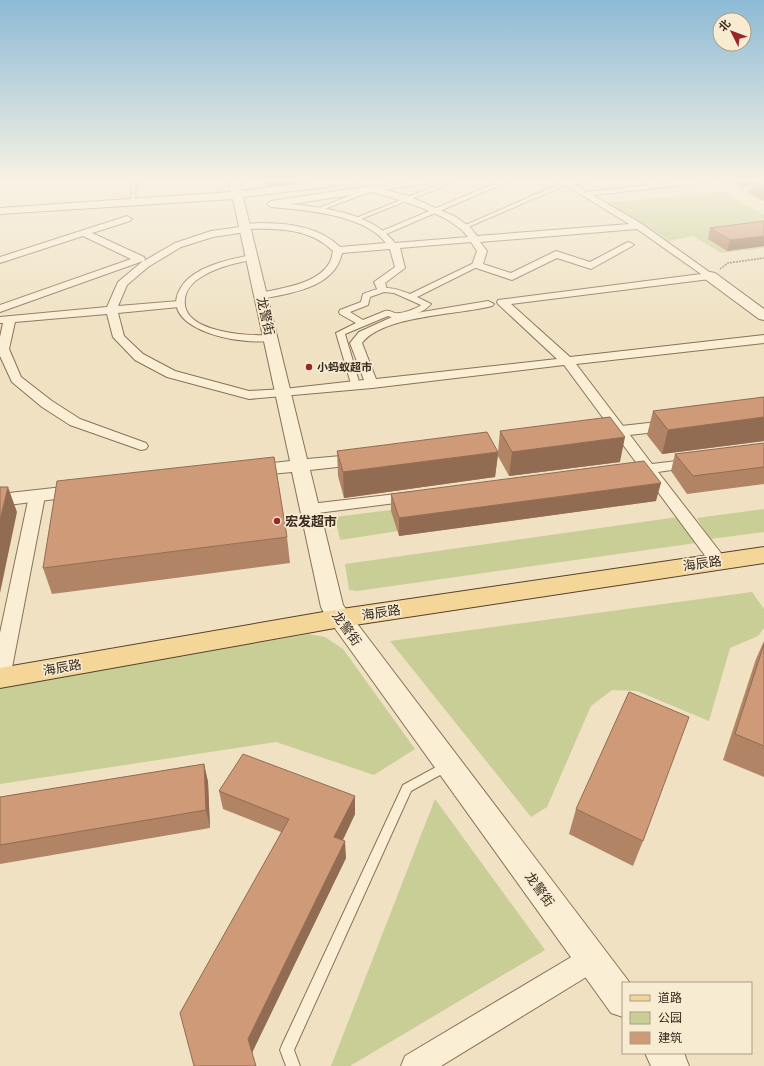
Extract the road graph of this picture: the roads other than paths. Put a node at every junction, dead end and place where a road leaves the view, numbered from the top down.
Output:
1 (94, 230) edge
2 (236, 230) edge
3 (246, 230) edge
4 (293, 230) edge
5 (374, 230) edge
6 (389, 230) edge
7 (466, 230) edge
8 (591, 230) edge
9 (644, 230) edge
10 (84, 233) junction
11 (381, 233) junction
12 (473, 239) junction
13 (629, 245) dead end
14 (394, 246) junction
15 (338, 250) junction
16 (252, 257) junction
17 (0, 260) edge
18 (146, 260) junction
19 (476, 265) junction
20 (710, 276) junction
21 (382, 289) junction
22 (261, 296) junction
23 (410, 297) junction
24 (180, 304) junction
25 (488, 304) dead end
26 (0, 309) edge
27 (112, 310) junction
28 (764, 316) edge
29 (5, 320) edge
30 (363, 323) junction
31 (271, 338) junction
32 (764, 339) edge
33 (568, 362) junction
34 (372, 384) junction
35 (355, 385) junction
36 (284, 393) junction
37 (696, 422) edge
38 (620, 432) junction
39 (581, 436) edge
40 (141, 446) dead end
41 (378, 457) edge
42 (710, 461) edge
43 (300, 465) junction
44 (648, 468) junction
45 (617, 472) edge
46 (230, 474) edge
47 (99, 489) edge
48 (428, 495) edge
49 (37, 496) junction
50 (0, 500) edge
51 (310, 509) junction
52 (764, 543) edge
53 (764, 555) edge
54 (714, 556) junction
55 (336, 613) junction
56 (1, 671) edge
57 (448, 765) junction
58 (592, 959) junction
59 (622, 1000) edge
60 (663, 1054) edge
61 (294, 1066) edge
62 (415, 1066) edge
63 (672, 1066) edge

1 - 10 street
2 - 18 street
3 - 16 street, 龙警街
4 - 15 street
5 - 11 street
6 - 11 street
7 - 12 street
8 - 12 street
9 - 20 street
10 - 17 street
10 - 18 street
11 - 14 street
12 - 14 street
12 - 19 street
13 - 19 street
14 - 15 street
14 - 21 street
15 - 22 street
16 - 22 street, 龙警街
16 - 24 street
18 - 26 street
18 - 27 street
19 - 23 street
20 - 28 street
20 - 33 street
21 - 23 street
21 - 30 street
22 - 31 street, 龙警街
23 - 30 street
24 - 27 street
24 - 31 street
25 - 34 street
27 - 29 street
27 - 36 street
29 - 40 street
30 - 35 street
31 - 36 street, 龙警街
32 - 33 street
33 - 34 street
33 - 38 street
34 - 35 street
35 - 36 street
36 - 43 street, 龙警街
37 - 38 street
38 - 39 street
38 - 44 street
41 - 43 street
42 - 44 street
43 - 46 street
43 - 51 street, 龙警街
44 - 45 street
44 - 54 street
47 - 49 street
48 - 51 street
49 - 50 street
49 - 56 street
51 - 55 street, 龙警街
52 - 54 main road, 海辰路
53 - 54 main road, 海辰路
54 - 55 main road, 海辰路
55 - 56 main road, 海辰路
55 - 57 street, 龙警街
57 - 58 street, 龙警街
57 - 61 lane
58 - 59 street, 龙警街
58 - 62 street
60 - 63 street

